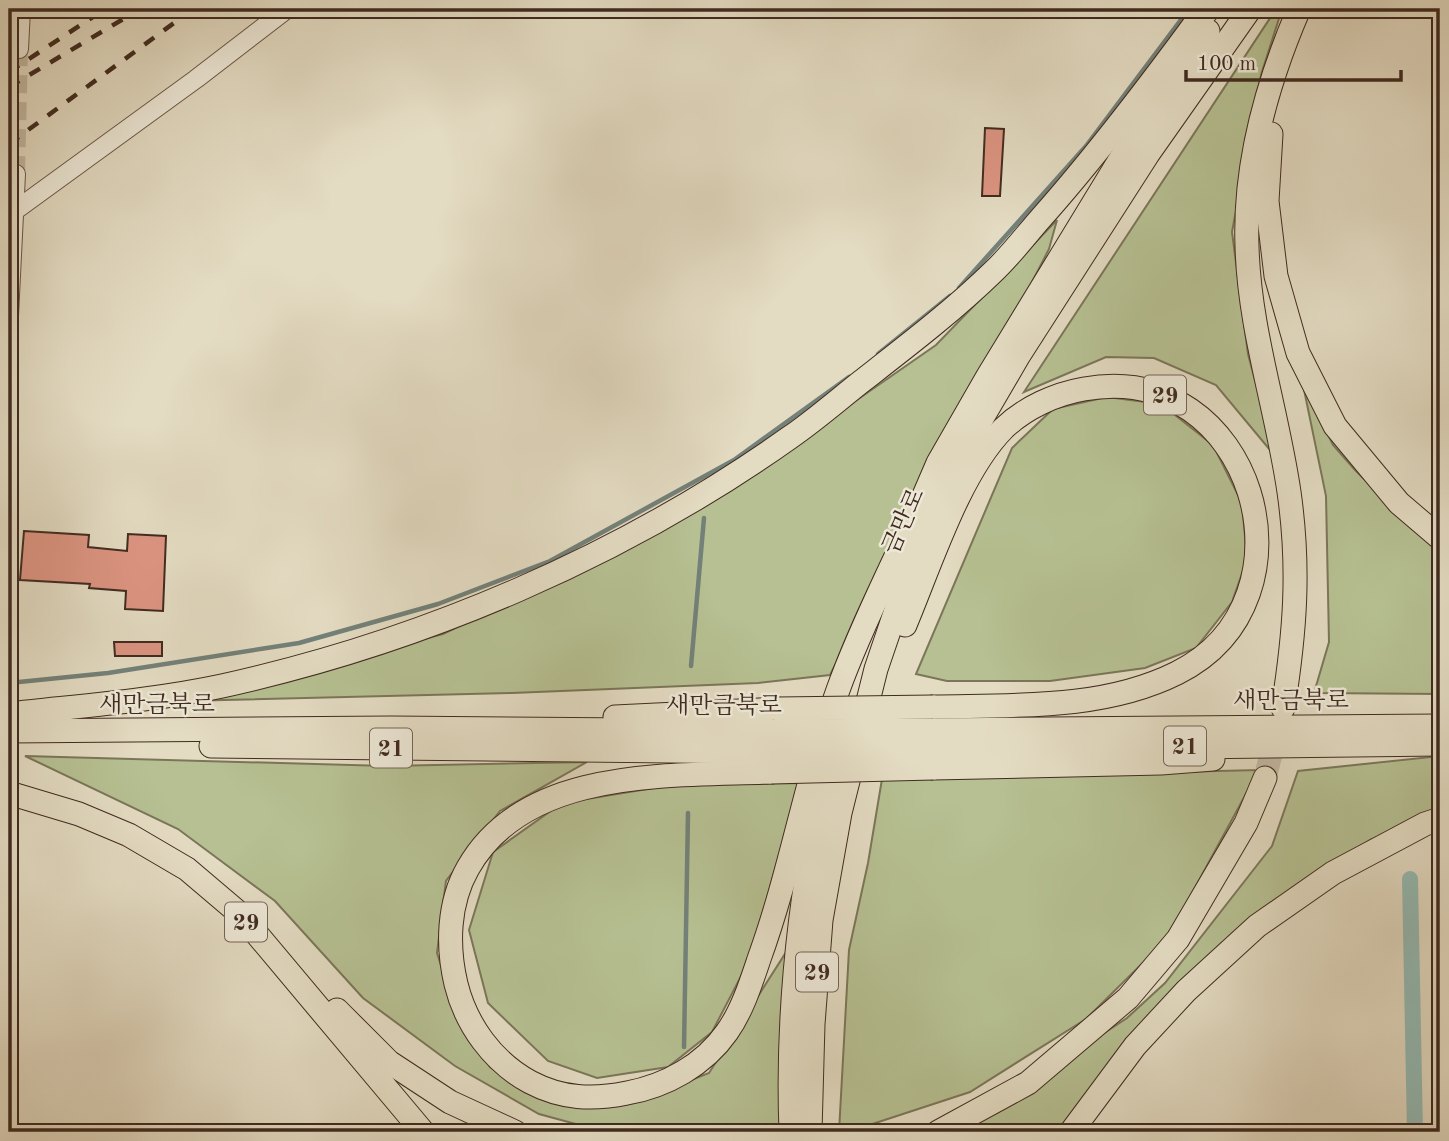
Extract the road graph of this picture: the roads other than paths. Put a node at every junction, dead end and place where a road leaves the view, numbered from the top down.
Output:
1 (21, 9) edge
2 (287, 9) edge
3 (1209, 9) edge
4 (1224, 9) edge
5 (1250, 9) edge
6 (1299, 9) edge
7 (1310, 9) edge
8 (19, 49) tunnel mouth
9 (16, 174) dead end
10 (11, 214) edge
11 (9, 316) edge
12 (905, 537) junction
13 (1440, 538) edge
14 (1283, 708) tunnel mouth
15 (9, 714) edge
16 (1440, 726) edge
17 (9, 732) edge
18 (774, 741) junction
19 (1440, 744) edge
20 (9, 747) edge
21 (931, 750) junction
22 (1265, 778) tunnel mouth
23 (9, 793) edge
24 (840, 813) junction
25 (1440, 819) edge
26 (240, 915) junction
27 (423, 1132) edge
28 (515, 1132) edge
29 (791, 1132) edge
30 (810, 1132) edge
31 (938, 1132) edge
32 (1071, 1132) edge

1 - 8 street
2 - 10 street
3 - 15 highway
4 - 12 highway, 금만로
5 - 24 highway, 금만로
6 - 14 highway
7 - 13 highway
9 - 10 street
10 - 11 street
12 - 18 highway
12 - 29 highway, 금만로
16 - 21 highway, 새만금북로 / 21
17 - 18 highway, 새만금북로 / 21
18 - 20 highway, 새만금북로 / 21
18 - 21 highway, 새만금북로 / 21, bridge
18 - 21 highway, bridge
18 - 24 highway, 29, bridge
19 - 21 highway, 새만금북로 / 21
22 - 31 highway
23 - 26 highway, 29
24 - 30 highway, 금만로 / 29
25 - 32 highway
26 - 27 highway, 29
26 - 28 highway

